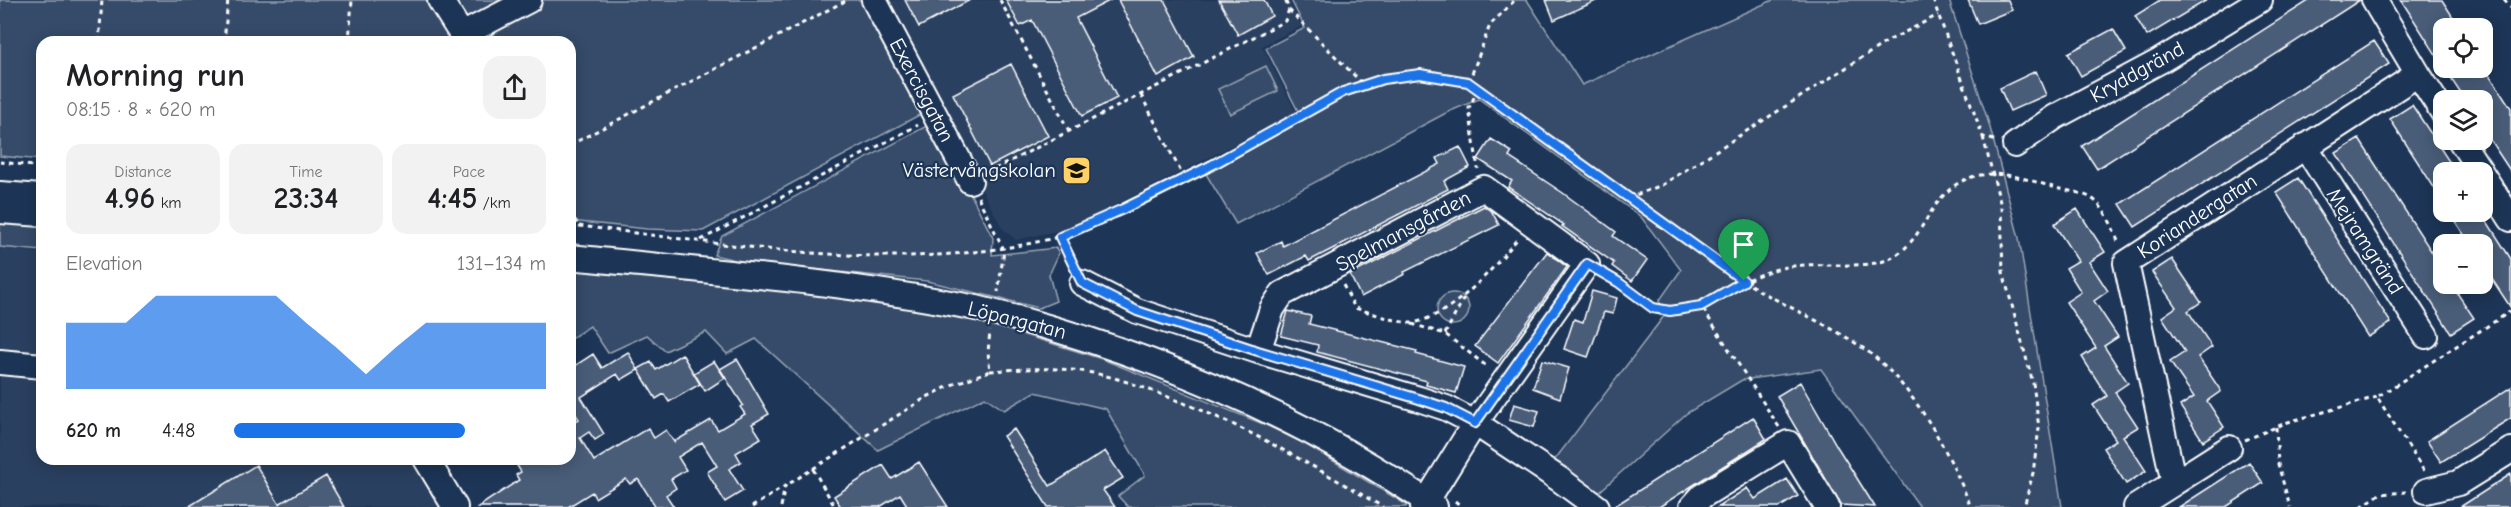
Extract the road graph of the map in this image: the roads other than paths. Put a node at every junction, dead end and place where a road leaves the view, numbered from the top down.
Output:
1 (440, 0) edge
2 (529, 0) edge
3 (874, 0) edge
4 (2260, 0) edge
5 (2374, 0) edge
6 (2418, 74) junction
7 (2433, 97) edge
8 (2015, 145) road end
9 (2305, 146) junction
10 (970, 181) road end
11 (2493, 190) edge
12 (0, 194) edge
13 (36, 197) edge
14 (0, 211) edge
15 (36, 214) edge
16 (2511, 219) edge
17 (576, 258) edge
18 (1082, 283) road end
19 (2426, 336) dead end
20 (1258, 351) junction
21 (0, 362) edge
22 (36, 365) edge
23 (1475, 423) junction
24 (2229, 448) road end
25 (2511, 450) edge
26 (430, 465) edge
27 (2174, 483) junction
28 (2427, 491) road end
29 (1428, 505) edge
30 (455, 507) edge
31 (1597, 507) edge
32 (1692, 507) edge
33 (1827, 507) edge
34 (2136, 507) edge

1 - 2 street
3 - 10 street, Exercisgatan
4 - 8 street, Kryddgränd
5 - 6 street
6 - 7 street
6 - 9 street, Koriandergatan
9 - 19 street, Mejramgränd
9 - 27 street, Koriandergatan
11 - 16 street
12 - 13 street
14 - 15 street
17 - 29 street, Löpargatan, bridge
18 - 20 street
20 - 23 street
20 - 23 street, Spelmansgården
21 - 22 street
23 - 29 street
23 - 31 street
24 - 27 street
25 - 28 street
26 - 30 street
27 - 34 street
32 - 33 street

